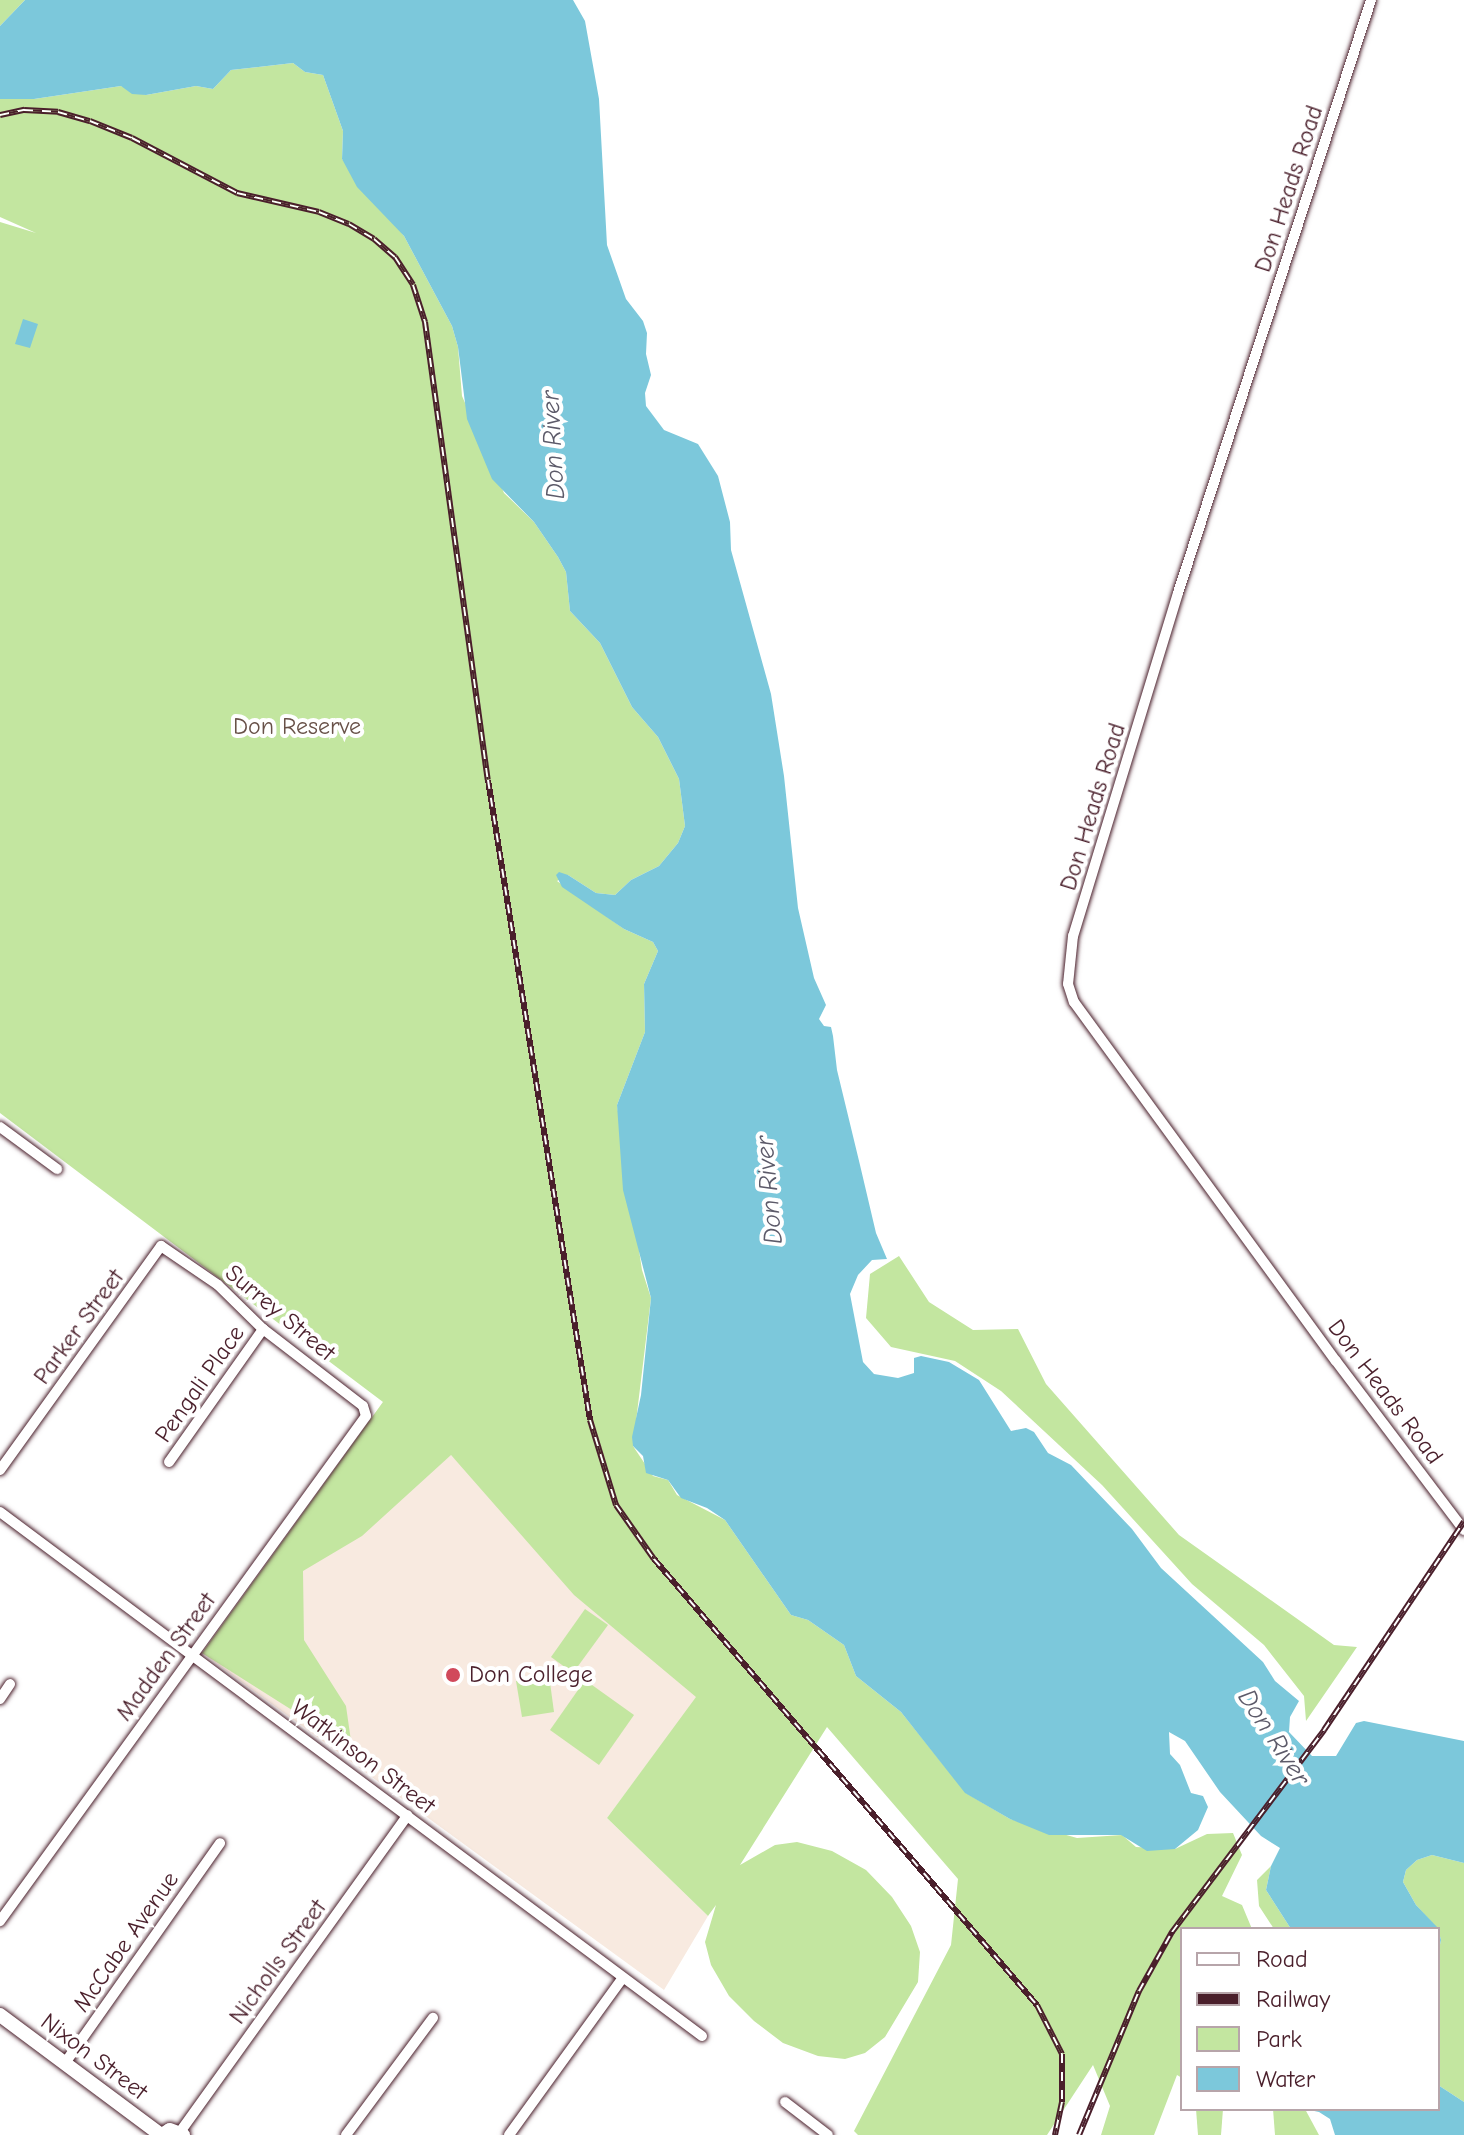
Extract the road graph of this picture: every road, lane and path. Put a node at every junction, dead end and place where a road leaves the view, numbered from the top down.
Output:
1 (1371, 0) edge
2 (0, 1127) edge
3 (57, 1169) dead end
4 (161, 1246) joint
5 (263, 1329) junction
6 (366, 1416) joint
7 (169, 1462) dead end
8 (0, 1470) edge
9 (0, 1512) edge
10 (1464, 1530) edge
11 (193, 1654) junction
12 (10, 1684) dead end
13 (0, 1699) edge
14 (408, 1815) junction
15 (220, 1843) dead end
16 (0, 1921) edge
17 (622, 1979) junction
18 (0, 2015) edge
19 (433, 2018) dead end
20 (702, 2036) dead end
21 (65, 2063) junction
22 (785, 2102) dead end
23 (181, 2134) edge
24 (162, 2135) edge
25 (346, 2135) edge
26 (509, 2135) edge
27 (828, 2135) edge

1 - 10 street, Don Heads Road
2 - 3 street
4 - 5 street, Surrey Street
4 - 8 street, Parker Street
5 - 6 street, Surrey Street
5 - 7 street, Pengali Place
6 - 11 street, Madden Street
9 - 11 street, Watkinson Street
11 - 14 street, Watkinson Street
11 - 16 street, Madden Street
12 - 13 street
14 - 17 street, Watkinson Street
14 - 23 street, Nicholls Street
15 - 21 street, McCabe Avenue
17 - 20 street, Watkinson Street
17 - 26 street
18 - 21 street, Nixon Street
19 - 25 street
21 - 24 street, Nixon Street
22 - 27 street
23 - 24 street

